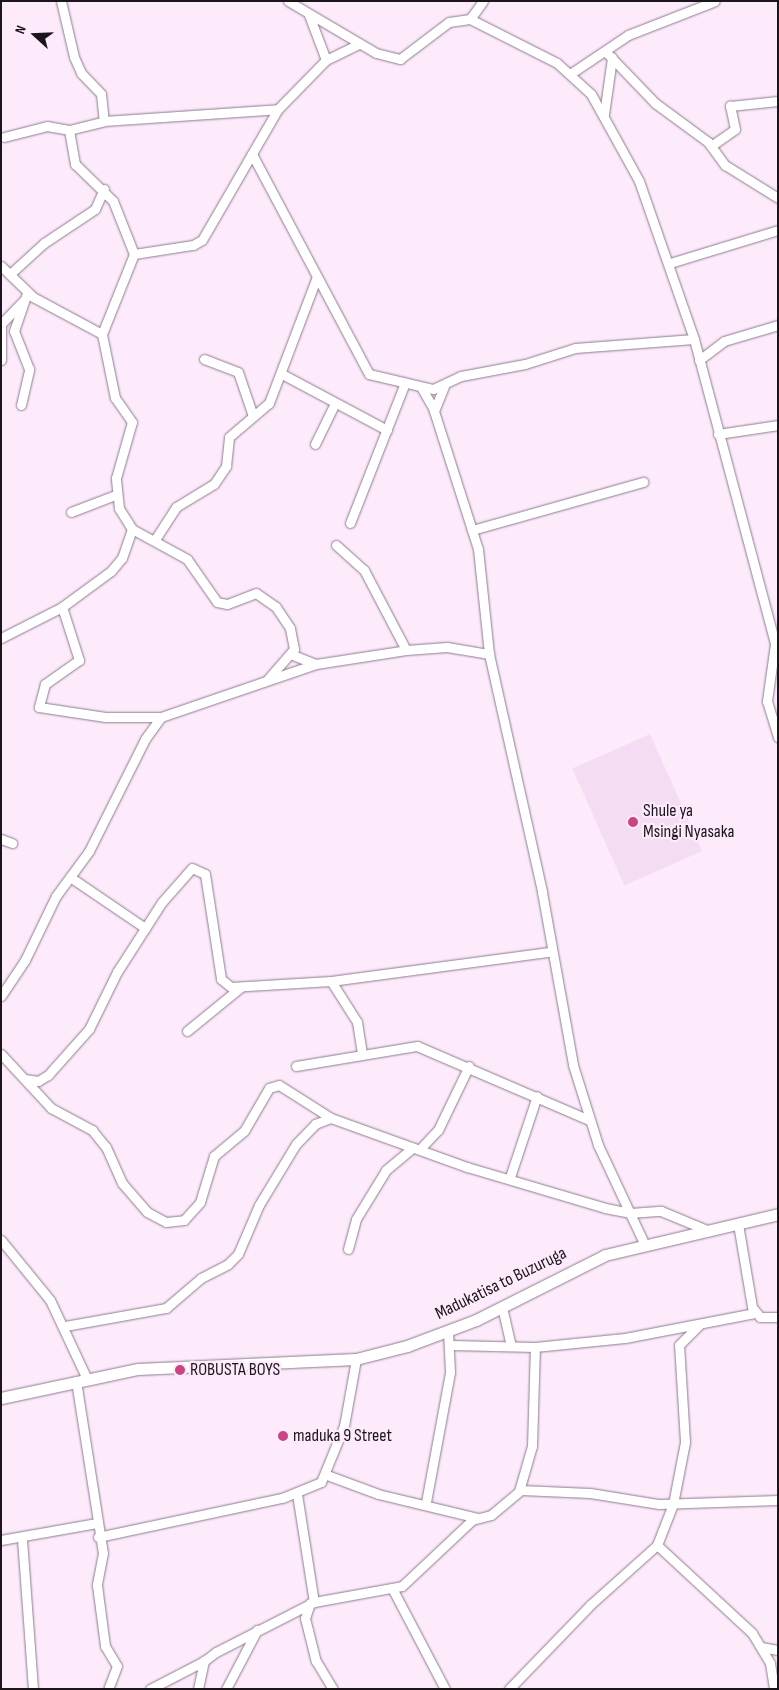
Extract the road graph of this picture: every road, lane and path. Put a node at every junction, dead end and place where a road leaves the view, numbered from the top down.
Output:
1 (61, 1) edge
2 (288, 1) edge
3 (483, 1) edge
4 (715, 1) edge
5 (308, 15) junction
6 (470, 19) junction
7 (359, 44) junction
8 (604, 51) junction
9 (612, 58) junction
10 (326, 60) junction
11 (570, 74) junction
12 (778, 101) edge
13 (278, 110) junction
14 (604, 114) junction
15 (104, 121) junction
16 (69, 130) junction
17 (4, 138) dead end
18 (711, 146) junction
19 (252, 154) junction
20 (104, 189) junction
21 (778, 198) edge
22 (778, 230) edge
23 (134, 254) junction
24 (670, 263) junction
25 (1, 266) edge
26 (10, 274) junction
27 (316, 279) junction
28 (25, 297) junction
29 (778, 325) edge
30 (102, 334) junction
31 (694, 339) junction
32 (204, 359) dead end
33 (1, 360) edge
34 (700, 360) junction
35 (282, 374) junction
36 (405, 383) junction
37 (444, 386) junction
38 (421, 387) junction
39 (21, 405) dead end
40 (334, 405) junction
41 (434, 411) junction
42 (253, 416) junction
43 (778, 425) edge
44 (387, 430) junction
45 (718, 434) junction
46 (315, 444) dead end
47 (643, 482) dead end
48 (114, 495) junction
49 (71, 512) dead end
50 (350, 522) dead end
51 (132, 529) junction
52 (472, 530) junction
53 (156, 538) junction
54 (336, 545) dead end
55 (62, 608) junction
56 (775, 630) edge
57 (1, 638) edge
58 (406, 650) junction
59 (489, 654) junction
60 (293, 655) junction
61 (316, 664) junction
62 (268, 679) junction
63 (778, 708) edge
64 (768, 710) junction
65 (161, 717) junction
66 (778, 737) edge
67 (1, 839) edge
68 (12, 843) dead end
69 (70, 877) junction
70 (145, 928) junction
71 (549, 952) junction
72 (331, 981) junction
73 (242, 986) junction
74 (1, 996) edge
75 (187, 1031) dead end
76 (362, 1052) junction
77 (1, 1054) edge
78 (296, 1066) dead end
79 (469, 1066) junction
80 (25, 1079) junction
81 (537, 1096) junction
82 (332, 1118) junction
83 (589, 1120) junction
84 (416, 1148) junction
85 (510, 1177) junction
86 (630, 1213) junction
87 (778, 1214) edge
88 (738, 1224) junction
89 (707, 1230) junction
90 (1, 1240) edge
91 (644, 1243) junction
92 (348, 1249) dead end
93 (502, 1307) junction
94 (755, 1313) junction
95 (778, 1317) edge
96 (700, 1324) junction
97 (66, 1326) junction
98 (448, 1331) junction
99 (451, 1345) junction
100 (511, 1346) junction
101 (535, 1347) junction
102 (356, 1359) junction
103 (81, 1380) junction
104 (1, 1398) edge
105 (327, 1475) junction
106 (519, 1491) junction
107 (297, 1494) junction
108 (778, 1500) edge
109 (426, 1502) junction
110 (674, 1504) junction
111 (477, 1518) junction
112 (96, 1523) junction
113 (98, 1537) junction
114 (22, 1539) junction
115 (1, 1540) edge
116 (657, 1544) junction
117 (393, 1590) junction
118 (312, 1603) junction
119 (258, 1628) junction
120 (761, 1647) junction
121 (778, 1650) edge
122 (204, 1661) junction
123 (770, 1663) junction
124 (33, 1689) edge
125 (108, 1689) edge
126 (150, 1689) edge
127 (198, 1689) edge
128 (226, 1689) edge
129 (333, 1689) edge
130 (444, 1689) edge
131 (509, 1689) edge
132 (774, 1689) edge

1 - 15 street
2 - 5 street
3 - 6 street
4 - 8 street
5 - 7 street
5 - 10 street
6 - 7 street
6 - 11 street
7 - 10 street
8 - 9 street
8 - 11 street
9 - 14 street
9 - 18 street
10 - 13 street
11 - 14 street
12 - 18 street
13 - 15 street
13 - 19 street
14 - 24 street
15 - 16 street
16 - 17 street
16 - 20 street
18 - 21 street
19 - 23 street
19 - 27 street
20 - 23 street
20 - 26 street
22 - 24 street
23 - 30 street
24 - 31 street
25 - 26 street
26 - 28 street
27 - 35 street
27 - 36 street
28 - 30 street
28 - 33 street
28 - 39 street
29 - 34 street
30 - 48 street
31 - 34 street
31 - 37 street
32 - 42 street
34 - 45 street
35 - 40 street
35 - 42 street
36 - 38 street
36 - 44 street
37 - 38 street
37 - 41 street
38 - 41 street
40 - 44 street
40 - 46 street
41 - 52 street
42 - 53 street
43 - 45 street
44 - 50 street
45 - 56 street
47 - 52 street
48 - 49 street
48 - 51 street
51 - 53 street
51 - 55 street
52 - 59 street
53 - 60 street
54 - 58 street
55 - 57 street
55 - 65 street
56 - 64 street
58 - 59 street
58 - 61 street
59 - 71 street
60 - 61 street
60 - 62 street
61 - 62 street
62 - 65 street
63 - 64 street
64 - 66 street
65 - 69 street
67 - 68 street
69 - 70 street
69 - 74 street
70 - 73 street
70 - 80 street
71 - 72 street
71 - 83 street
72 - 73 street
72 - 76 street
73 - 75 street
76 - 78 street
76 - 79 street
77 - 80 street
79 - 81 street
79 - 84 street
80 - 82 street
81 - 83 street
81 - 85 street
82 - 84 street
82 - 97 street
83 - 86 street
84 - 85 street
84 - 92 street
85 - 86 street
86 - 89 street
86 - 91 street
87 - 88 main road, Madukatisa to Buzuruga
88 - 89 main road, Madukatisa to Buzuruga
88 - 94 street
89 - 91 main road, Madukatisa to Buzuruga
90 - 97 street
91 - 93 main road, Madukatisa to Buzuruga
93 - 98 main road, Madukatisa to Buzuruga
93 - 100 street
94 - 95 street
94 - 96 street
96 - 101 street
96 - 110 street
97 - 103 street
98 - 99 street
98 - 102 main road, Madukatisa to Buzuruga
99 - 100 street
99 - 109 street
100 - 101 street
101 - 106 street
102 - 103 main road, Madukatisa to Buzuruga
102 - 105 street
103 - 104 main road, Madukatisa to Buzuruga
103 - 112 street
105 - 107 street
105 - 109 street
106 - 110 street
106 - 111 street
107 - 113 street
107 - 118 street
108 - 110 street
109 - 111 street
110 - 116 street
111 - 117 street
112 - 113 street
112 - 114 street
113 - 125 street
114 - 115 street
114 - 124 street
116 - 120 street
116 - 131 street
117 - 118 street
117 - 130 street
118 - 119 street
118 - 129 street
119 - 122 street
119 - 128 street
120 - 121 street
120 - 123 street
121 - 123 street
122 - 126 street
122 - 127 street
123 - 132 street

